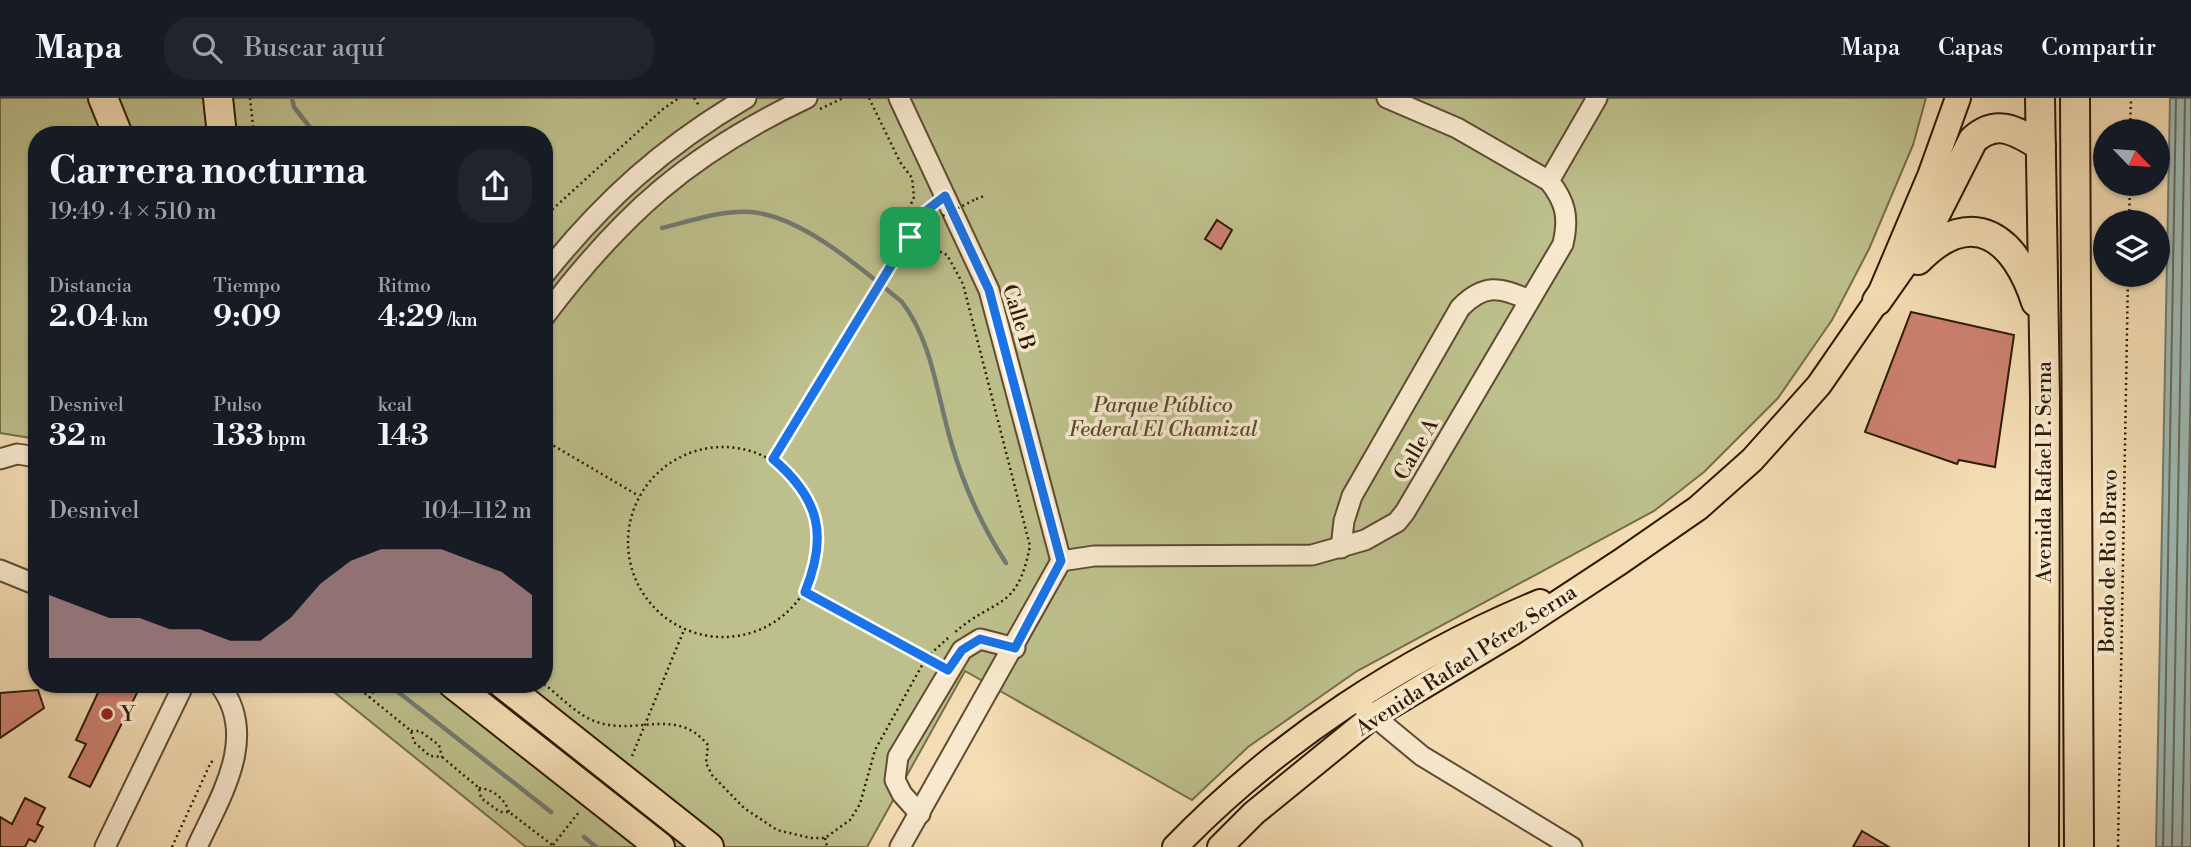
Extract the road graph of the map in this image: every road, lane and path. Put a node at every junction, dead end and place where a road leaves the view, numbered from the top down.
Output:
1 (103, 98) edge
2 (218, 98) edge
3 (250, 98) edge
4 (679, 98) edge
5 (694, 98) edge
6 (746, 98) edge
7 (842, 98) edge
8 (869, 98) edge
9 (900, 98) edge
10 (1387, 98) edge
11 (1597, 98) edge
12 (1958, 98) edge
13 (2040, 98) edge
14 (2075, 98) edge
15 (2131, 98) edge
16 (813, 104) edge
17 (700, 107) dead end
18 (2130, 119) edge
19 (114, 126) edge
20 (221, 126) edge
21 (253, 126) edge
22 (2040, 146) junction
23 (1549, 181) junction
24 (945, 196) junction
25 (984, 196) dead end
26 (553, 209) edge
27 (919, 227) junction
28 (910, 237) junction
29 (553, 265) edge
30 (2128, 287) edge
31 (1530, 300) junction
32 (1877, 302) junction
33 (553, 316) edge
34 (2043, 322) junction
35 (553, 445) edge
36 (28, 456) edge
37 (0, 459) edge
38 (773, 459) junction
39 (639, 496) junction
40 (1341, 548) junction
41 (1061, 561) junction
42 (0, 570) edge
43 (28, 581) edge
44 (805, 592) junction
45 (684, 630) junction
46 (1015, 648) junction
47 (926, 658) junction
48 (948, 670) junction
49 (553, 691) edge
50 (180, 693) edge
51 (224, 693) edge
52 (364, 693) edge
53 (373, 693) edge
54 (464, 693) edge
55 (514, 693) edge
56 (369, 698) junction
57 (1364, 708) junction
58 (644, 726) junction
59 (411, 732) junction
60 (442, 757) junction
61 (618, 774) junction
62 (479, 788) junction
63 (580, 811) dead end
64 (509, 812) junction
65 (920, 814) junction
66 (825, 838) junction
67 (554, 846) edge
68 (105, 847) edge
69 (197, 847) edge
70 (660, 847) edge
71 (709, 847) edge
72 (827, 847) edge
73 (901, 847) edge
74 (1175, 847) edge
75 (1220, 847) edge
76 (1572, 847) edge
77 (2044, 847) edge
78 (2079, 847) edge
79 (2118, 847) edge

1 - 19 highway
2 - 20 highway
3 - 21 path
4 - 26 path
5 - 17 path
6 - 29 street
7 - 16 path
8 - 28 path
9 - 24 street, Calle B
10 - 23 street
11 - 23 street
12 - 32 main road, Avenida Rafael Pérez Serna
13 - 22 highway, Avenida Rafael P. Serna
14 - 78 highway, Avenida Rafael P. Serna
15 - 18 path
16 - 33 street
22 - 32 highway
22 - 34 highway, Avenida Rafael P. Serna
23 - 31 street, Calle A
24 - 27 path
24 - 41 street, Calle B
25 - 27 path, bridge
27 - 28 path
28 - 38 path
28 - 47 path
30 - 79 path, Bordo de Rio Bravo
31 - 40 street, Calle A
31 - 40 street
32 - 34 highway
32 - 57 main road, Avenida Rafael Pérez Serna
34 - 77 highway, Avenida Rafael P. Serna
35 - 39 path
36 - 37 street
38 - 39 path
38 - 44 path
39 - 45 path
40 - 41 street, Calle A
41 - 46 street
42 - 43 street
44 - 45 path
44 - 47 path
45 - 58 path
46 - 48 street
46 - 65 street
47 - 48 path
47 - 66 path
48 - 65 street
49 - 58 path
50 - 68 street
51 - 69 street
52 - 56 path
53 - 56 path
54 - 70 highway
55 - 61 highway
56 - 59 path
57 - 74 main road, Avenida Rafael Pérez Serna
57 - 75 main road, Avenida Rafael Pérez Serna
57 - 76 street
58 - 61 path
58 - 66 path
59 - 60 path
59 - 60 path
60 - 62 path
61 - 71 highway
62 - 64 path
62 - 64 path
63 - 67 path
64 - 67 path
65 - 73 street
66 - 72 path

